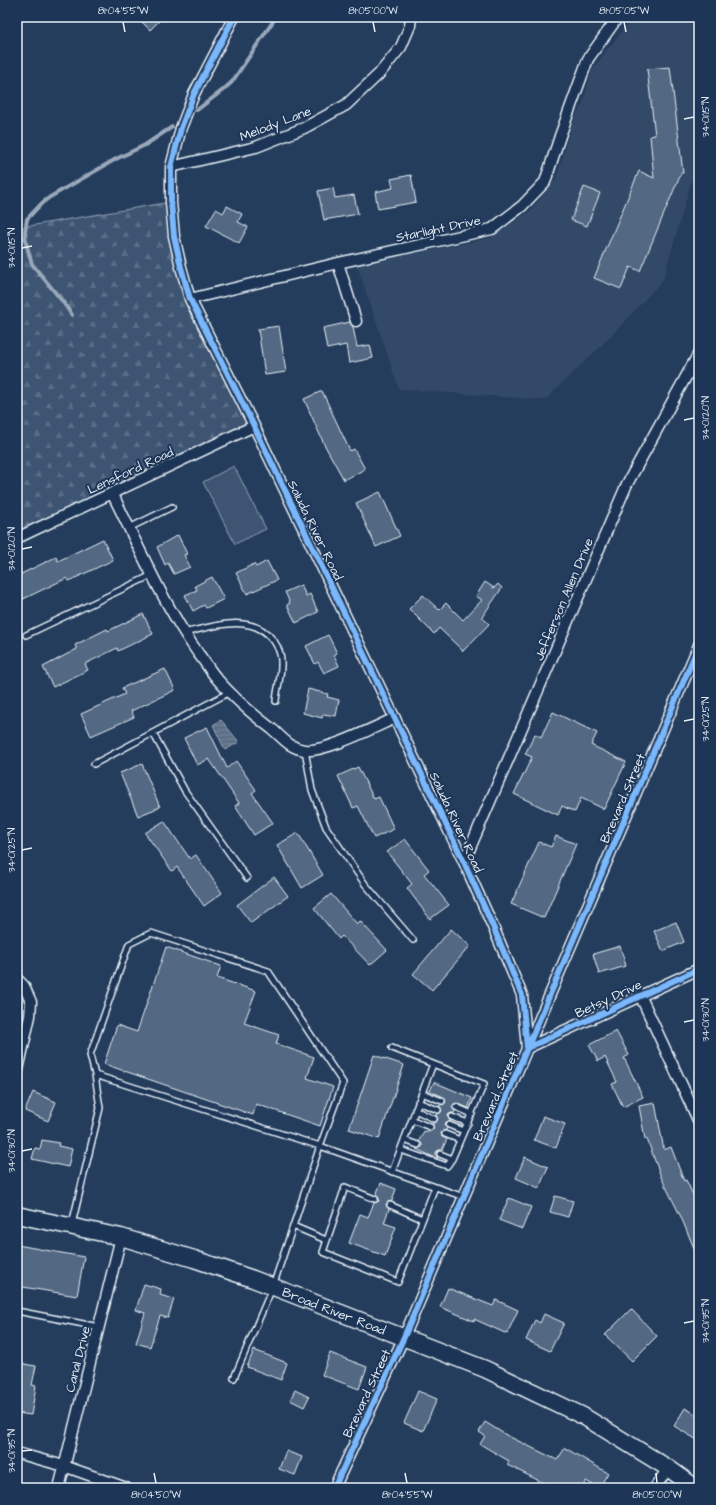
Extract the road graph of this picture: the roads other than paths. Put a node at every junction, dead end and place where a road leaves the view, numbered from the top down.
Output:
1 (234, 17) edge
2 (411, 17) edge
3 (618, 17) edge
4 (171, 167) junction
5 (338, 263) junction
6 (190, 299) junction
7 (356, 321) dead end
8 (699, 353) edge
9 (254, 426) junction
10 (112, 493) junction
11 (172, 507) dead end
12 (129, 528) junction
13 (17, 538) edge
14 (152, 575) junction
15 (184, 633) junction
16 (26, 635) dead end
17 (699, 645) edge
18 (230, 692) junction
19 (276, 701) dead end
20 (395, 718) junction
21 (153, 733) junction
22 (305, 750) junction
23 (94, 764) dead end
24 (464, 862) junction
25 (247, 878) dead end
26 (413, 940) dead end
27 (699, 969) edge
28 (17, 979) edge
29 (640, 995) junction
30 (392, 1048) dead end
31 (527, 1048) junction
32 (433, 1064) junction
33 (17, 1074) edge
34 (96, 1075) junction
35 (422, 1093) junction
36 (442, 1101) dead end
37 (418, 1102) junction
38 (456, 1107) dead end
39 (415, 1110) junction
40 (438, 1110) dead end
41 (472, 1114) junction
42 (452, 1117) dead end
43 (434, 1118) dead end
44 (412, 1120) junction
45 (699, 1122) edge
46 (468, 1123) junction
47 (449, 1125) dead end
48 (430, 1128) dead end
49 (464, 1131) junction
50 (445, 1134) dead end
51 (404, 1140) junction
52 (460, 1140) junction
53 (418, 1145) dead end
54 (320, 1146) junction
55 (401, 1150) junction
56 (440, 1154) dead end
57 (452, 1159) junction
58 (392, 1172) junction
59 (435, 1187) junction
60 (464, 1198) junction
61 (375, 1199) dead end
62 (390, 1205) dead end
63 (17, 1215) edge
64 (422, 1219) junction
65 (293, 1226) junction
66 (72, 1227) junction
67 (121, 1237) junction
68 (326, 1240) junction
69 (273, 1286) junction
70 (17, 1311) edge
71 (99, 1327) junction
72 (404, 1337) junction
73 (234, 1378) dead end
74 (17, 1453) edge
75 (64, 1466) junction
76 (668, 1468) junction
77 (59, 1488) edge
78 (126, 1488) edge
79 (334, 1488) edge
80 (655, 1488) edge
81 (696, 1488) edge

1 - 4 street, Saluda River Road
2 - 4 street, Melody Lane
3 - 5 street, Starlight Drive
4 - 6 street, Saluda River Road
5 - 6 street, Starlight Drive
5 - 7 street
6 - 9 street, Saluda River Road
8 - 24 street, Jefferson Allen Drive
9 - 10 street, Lensford Road
9 - 20 street, Saluda River Road
10 - 12 street
10 - 13 street, Lensford Road
11 - 12 lane
12 - 14 street
14 - 15 street
14 - 16 lane
15 - 18 street
15 - 19 lane
17 - 31 street, Brevard Street
18 - 21 lane
18 - 22 street
20 - 22 street
20 - 24 street, Saluda River Road
21 - 23 lane
21 - 25 lane
22 - 26 lane
24 - 31 street, Saluda River Road
27 - 29 street, Betsy Drive
28 - 33 street
29 - 31 street, Betsy Drive
29 - 45 street
30 - 32 lane
31 - 60 street, Brevard Street
32 - 35 lane
32 - 41 lane
34 - 54 lane
34 - 54 lane
34 - 66 lane
35 - 36 lane
35 - 37 lane
37 - 39 lane
37 - 40 lane
38 - 41 lane
39 - 43 lane
39 - 44 lane
41 - 46 lane
42 - 46 lane
44 - 48 lane
44 - 51 lane
46 - 49 lane
47 - 49 lane
49 - 52 lane
50 - 52 lane
51 - 53 lane
51 - 55 lane
52 - 57 lane
54 - 58 lane
54 - 65 lane
55 - 57 lane
55 - 58 lane
56 - 57 lane
58 - 59 lane
59 - 60 lane
59 - 64 lane
60 - 72 street, Brevard Street
61 - 68 lane
62 - 64 lane
63 - 66 main road, Broad River Road
64 - 68 lane
65 - 68 lane
65 - 69 lane
66 - 67 main road, Broad River Road
67 - 69 main road, Broad River Road
67 - 71 street, Canal Drive
69 - 72 main road, Broad River Road
69 - 73 lane
70 - 71 lane
71 - 75 street, Canal Drive
72 - 76 main road, Broad River Road
72 - 79 street, Brevard Street
74 - 75 street
75 - 77 street, Canal Drive
75 - 78 street
76 - 80 street
76 - 81 main road, Broad River Road

